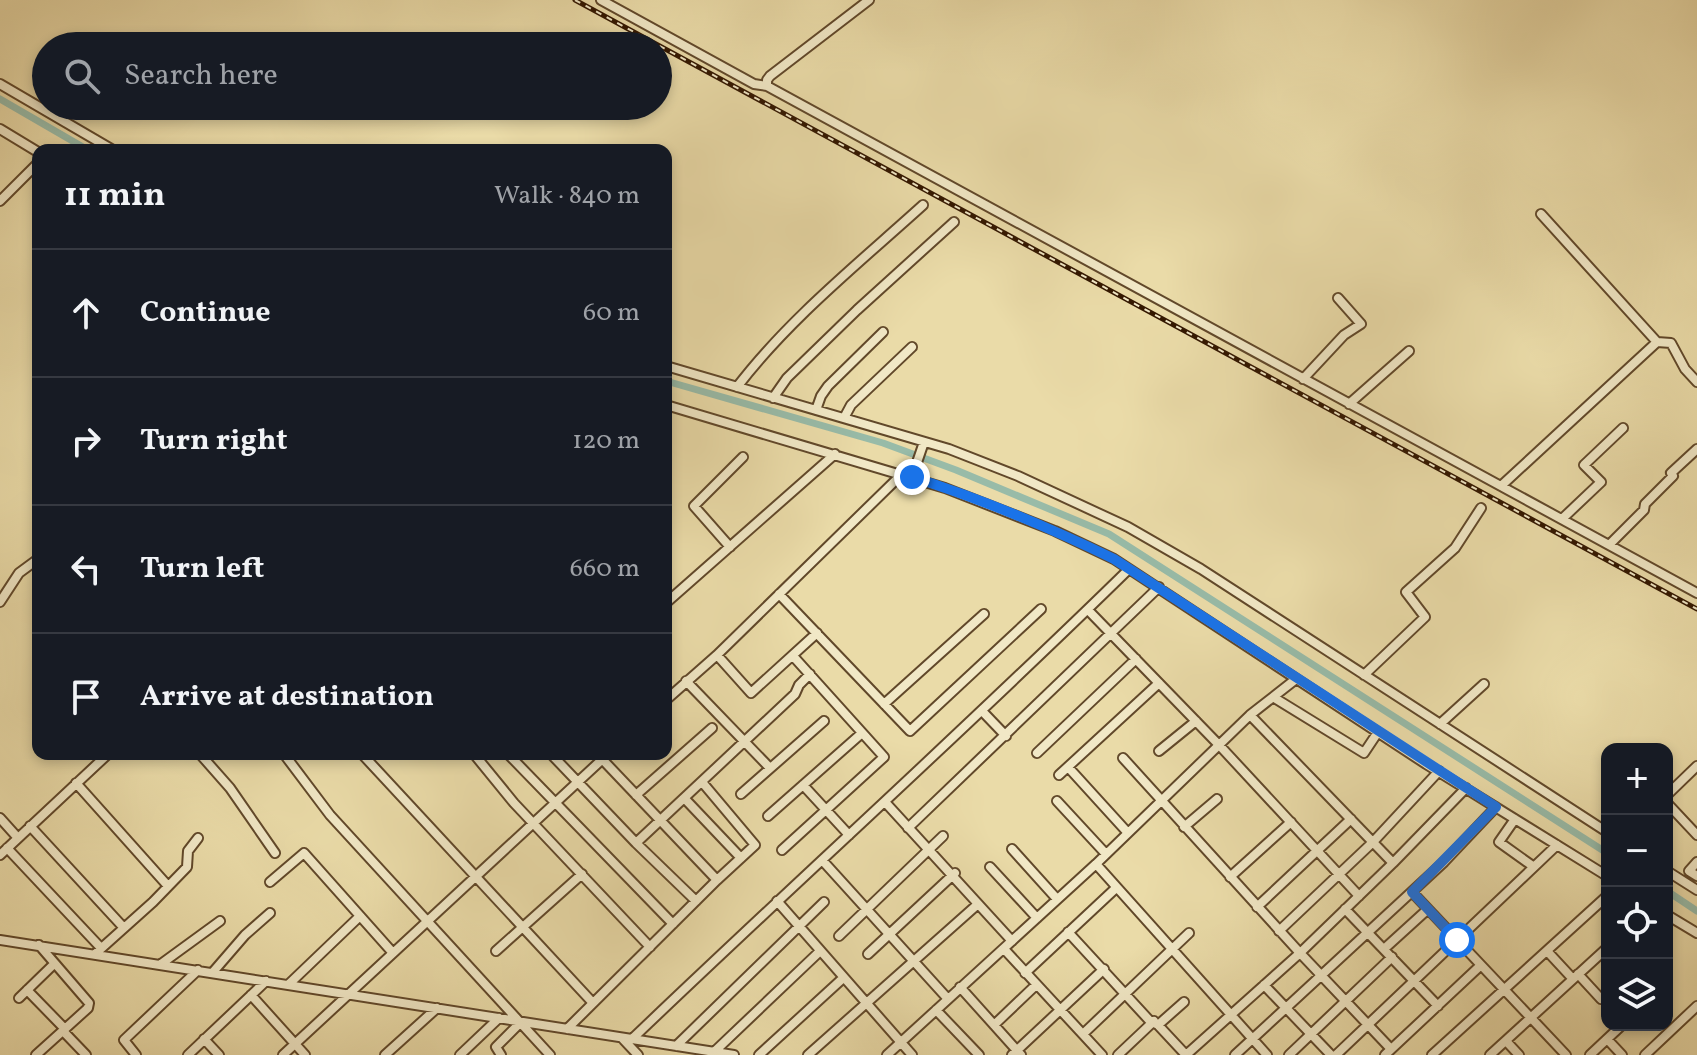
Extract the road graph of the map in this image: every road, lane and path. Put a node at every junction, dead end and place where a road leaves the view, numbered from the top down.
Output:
1 (601, 0) edge
2 (869, 0) edge
3 (659, 32) edge
4 (672, 39) edge
5 (0, 84) edge
6 (767, 86) junction
7 (32, 103) edge
8 (62, 120) edge
9 (0, 129) edge
10 (103, 144) edge
11 (32, 148) edge
12 (32, 169) edge
13 (0, 201) edge
14 (923, 205) dead end
15 (1541, 214) dead end
16 (954, 222) dead end
17 (1338, 298) dead end
18 (883, 332) dead end
19 (1657, 342) junction
20 (912, 347) dead end
21 (1409, 351) dead end
22 (672, 368) edge
23 (1303, 379) junction
24 (1697, 382) edge
25 (737, 387) junction
26 (773, 398) junction
27 (1349, 404) junction
28 (672, 407) edge
29 (816, 410) junction
30 (844, 418) junction
31 (1623, 428) dead end
32 (924, 444) junction
33 (1697, 449) edge
34 (835, 454) junction
35 (743, 457) dead end
36 (913, 473) junction
37 (901, 475) junction
38 (1501, 486) junction
39 (1481, 508) dead end
40 (1562, 519) junction
41 (1609, 545) junction
42 (730, 547) junction
43 (32, 563) edge
44 (1129, 569) junction
45 (1159, 587) junction
46 (1697, 593) edge
47 (779, 594) junction
48 (672, 598) edge
49 (0, 602) edge
50 (1041, 609) dead end
51 (1088, 610) junction
52 (984, 614) dead end
53 (817, 633) junction
54 (1112, 635) junction
55 (717, 655) junction
56 (793, 656) junction
57 (1136, 659) junction
58 (810, 674) junction
59 (1364, 675) junction
60 (1296, 679) junction
61 (686, 681) junction
62 (1159, 683) junction
63 (1484, 684) dead end
64 (672, 694) edge
65 (1273, 697) junction
66 (884, 704) junction
67 (983, 712) junction
68 (1250, 715) junction
69 (824, 721) dead end
70 (1196, 721) junction
71 (1440, 724) junction
72 (712, 728) dead end
73 (1378, 732) junction
74 (862, 733) junction
75 (1006, 736) junction
76 (745, 742) junction
77 (1220, 746) junction
78 (1159, 751) dead end
79 (1037, 753) dead end
80 (1123, 758) dead end
81 (101, 760) edge
82 (205, 760) edge
83 (289, 760) edge
84 (368, 760) edge
85 (479, 760) edge
86 (514, 760) edge
87 (557, 760) edge
88 (602, 760) edge
89 (607, 760) edge
90 (1697, 766) edge
91 (1068, 767) junction
92 (770, 768) junction
93 (1439, 771) junction
94 (1059, 775) dead end
95 (578, 782) junction
96 (702, 782) junction
97 (76, 783) junction
98 (803, 785) junction
99 (1466, 788) junction
100 (1673, 789) edge
101 (741, 794) dead end
102 (636, 795) junction
103 (685, 799) junction
104 (1217, 799) dead end
105 (1057, 801) dead end
106 (885, 802) junction
107 (1161, 802) junction
108 (555, 803) junction
109 (1496, 807) junction
110 (826, 809) junction
111 (1673, 809) edge
112 (768, 816) dead end
113 (0, 818) edge
114 (1351, 819) junction
115 (1515, 819) junction
116 (661, 821) junction
117 (1291, 822) junction
118 (533, 823) junction
119 (30, 826) junction
120 (1184, 827) junction
121 (908, 828) junction
122 (1601, 828) edge
123 (1128, 833) junction
124 (849, 835) junction
125 (1697, 835) edge
126 (943, 836) dead end
127 (18, 838) junction
128 (198, 838) dead end
129 (1373, 842) junction
130 (636, 843) junction
131 (1557, 845) junction
132 (1012, 849) dead end
133 (782, 850) dead end
134 (929, 850) junction
135 (1317, 851) junction
136 (4, 852) edge
137 (275, 853) dead end
138 (1106, 854) junction
139 (741, 858) junction
140 (822, 860) junction
141 (1697, 862) edge
142 (1393, 863) junction
143 (1096, 864) junction
144 (990, 867) dead end
145 (1534, 867) junction
146 (1601, 872) edge
147 (582, 874) junction
148 (954, 875) junction
149 (1339, 875) junction
150 (1673, 875) edge
151 (1697, 876) edge
152 (476, 877) junction
153 (1230, 877) junction
154 (717, 880) junction
155 (270, 882) dead end
156 (168, 886) junction
157 (1116, 888) junction
158 (1697, 890) edge
159 (1412, 892) junction
160 (1359, 896) junction
161 (1057, 899) junction
162 (696, 901) junction
163 (777, 901) junction
164 (824, 902) dead end
165 (1601, 902) edge
166 (978, 904) junction
167 (1257, 907) junction
168 (867, 909) junction
169 (1345, 909) junction
170 (1428, 909) junction
171 (270, 913) dead end
172 (360, 916) junction
173 (1037, 918) junction
174 (1673, 919) edge
175 (220, 921) dead end
176 (428, 921) junction
177 (673, 924) junction
178 (799, 926) junction
179 (523, 927) junction
180 (124, 928) junction
181 (1279, 931) junction
182 (1068, 932) junction
183 (1368, 932) junction
184 (1189, 933) dead end
185 (1697, 933) edge
186 (891, 934) junction
187 (839, 936) dead end
188 (0, 940) edge
189 (1457, 940) junction
190 (1012, 941) junction
191 (38, 945) junction
192 (650, 947) junction
193 (1004, 949) junction
194 (1172, 949) junction
195 (1384, 949) junction
196 (98, 951) junction
197 (496, 951) dead end
198 (1547, 951) junction
199 (393, 953) junction
200 (1300, 953) junction
201 (1601, 953) edge
202 (817, 954) dead end
203 (868, 954) dead end
204 (1392, 957) junction
205 (915, 960) junction
206 (54, 964) junction
207 (161, 964) junction
208 (1481, 965) junction
209 (1104, 969) junction
210 (198, 970) junction
211 (213, 972) junction
212 (1025, 973) junction
213 (1321, 975) junction
214 (1575, 976) junction
215 (841, 980) dead end
216 (1414, 980) junction
217 (266, 981) junction
218 (289, 984) junction
219 (1036, 985) junction
220 (1264, 985) junction
221 (960, 987) junction
222 (1503, 989) junction
223 (27, 990) junction
224 (350, 994) junction
225 (1127, 994) junction
226 (251, 995) junction
227 (19, 998) dead end
228 (948, 999) junction
229 (1601, 999) dead end
230 (1346, 1001) junction
231 (1184, 1002) dead end
232 (593, 1003) junction
233 (867, 1003) junction
234 (1438, 1006) junction
235 (1697, 1006) edge
236 (437, 1008) junction
237 (1286, 1009) junction
238 (936, 1010) junction
239 (1060, 1010) junction
240 (1232, 1014) junction
241 (499, 1018) junction
242 (1530, 1018) junction
243 (518, 1022) junction
244 (1156, 1023) junction
245 (1368, 1024) junction
246 (994, 1025) junction
247 (1674, 1027) joint
248 (567, 1029) junction
249 (64, 1030) junction
250 (1616, 1031) edge
251 (1083, 1034) junction
252 (1311, 1034) junction
253 (621, 1037) junction
254 (1253, 1038) junction
255 (204, 1039) junction
256 (632, 1039) junction
257 (1607, 1039) junction
258 (1506, 1041) junction
259 (901, 1042) junction
260 (295, 1044) junction
261 (676, 1046) junction
262 (714, 1052) junction
263 (1388, 1052) edge
264 (1017, 1053) edge
265 (36, 1055) edge
266 (86, 1055) edge
267 (136, 1055) edge
268 (188, 1055) edge
269 (219, 1055) edge
270 (283, 1055) edge
271 (305, 1055) edge
272 (385, 1055) edge
273 (460, 1055) edge
274 (501, 1055) edge
275 (550, 1055) edge
276 (638, 1055) edge
277 (734, 1055) edge
278 (759, 1055) edge
279 (808, 1055) edge
280 (887, 1055) edge
281 (912, 1055) edge
282 (979, 1055) edge
283 (1102, 1055) edge
284 (1118, 1055) edge
285 (1186, 1055) edge
286 (1235, 1055) edge
287 (1267, 1055) edge
288 (1289, 1055) edge
289 (1334, 1055) edge
290 (1432, 1055) edge
291 (1490, 1055) edge
292 (1519, 1055) edge
293 (1566, 1055) edge
294 (1590, 1055) edge
295 (1622, 1055) edge
296 (1645, 1055) edge

1 - 3 street
2 - 6 street
4 - 6 street
5 - 7 street
6 - 23 street
8 - 10 street
9 - 11 street
12 - 13 street
14 - 25 street
15 - 19 street
16 - 26 street
17 - 23 street
18 - 29 street
19 - 24 street
19 - 38 street
20 - 30 street
21 - 27 street
22 - 25 street
23 - 27 street
25 - 26 street
26 - 29 street
27 - 38 street
28 - 34 street
29 - 30 street
30 - 32 street
31 - 40 street
32 - 36 street
32 - 59 street
33 - 41 street
34 - 37 street
34 - 42 street
35 - 42 street
36 - 37 street
36 - 44 street
37 - 47 street
38 - 40 street
39 - 59 street
40 - 41 street
41 - 46 street
42 - 48 street
43 - 49 street
44 - 45 street
44 - 51 street
45 - 54 street
45 - 60 street
47 - 53 street
47 - 55 street
50 - 66 street
51 - 54 street
51 - 67 street
52 - 66 street
53 - 56 street
53 - 66 street
54 - 57 street
54 - 75 street
55 - 56 street
55 - 61 street
56 - 58 street
57 - 62 street
57 - 79 street
58 - 74 street
58 - 76 street
59 - 71 street
60 - 65 street
60 - 73 street
61 - 64 street
61 - 76 street
62 - 70 street
62 - 91 street
63 - 71 street
65 - 68 street
65 - 73 street
67 - 75 street
67 - 106 street
68 - 77 street
68 - 114 street
69 - 92 street
70 - 77 street
70 - 78 street
71 - 122 street
72 - 102 street
73 - 93 street
74 - 98 street
74 - 110 street
75 - 121 street
76 - 92 street
76 - 96 street
77 - 107 street
77 - 117 street
80 - 107 street
81 - 97 street
82 - 137 street
83 - 176 street
84 - 152 street
85 - 118 street
86 - 108 street
87 - 95 street
88 - 95 street
89 - 102 street
90 - 100 street
91 - 94 street
91 - 123 street
92 - 101 street
93 - 99 street
93 - 129 street
95 - 108 street
95 - 130 street
96 - 103 street
96 - 139 street
97 - 119 street
97 - 156 street
98 - 110 street
98 - 112 street
99 - 109 street
99 - 142 street
102 - 116 street
103 - 116 street
103 - 139 street
104 - 120 street
105 - 138 street
106 - 121 street
106 - 124 street
107 - 120 street
107 - 123 street
108 - 118 street
108 - 177 street
109 - 115 street
109 - 159 street
110 - 124 street
110 - 133 street
111 - 125 street
113 - 127 street
114 - 129 street
114 - 135 street
115 - 131 street
115 - 145 street
116 - 130 street
116 - 154 street
117 - 135 street
117 - 153 street
118 - 147 street
118 - 152 street
119 - 127 street
119 - 180 street
120 - 153 street
121 - 134 street
123 - 138 street
124 - 140 street
126 - 134 street
127 - 136 street
128 - 156 street
129 - 142 street
129 - 149 street
130 - 162 street
131 - 145 street
131 - 146 street
132 - 161 street
134 - 148 street
134 - 168 street
135 - 149 street
135 - 167 street
136 - 196 street
138 - 143 street
139 - 154 street
140 - 163 street
140 - 168 street
141 - 151 street
142 - 160 street
143 - 157 street
143 - 161 street
144 - 173 street
145 - 189 street
147 - 179 street
147 - 192 street
148 - 166 street
148 - 186 street
149 - 160 street
149 - 181 street
150 - 158 street
152 - 176 street
152 - 179 street
153 - 167 street
154 - 162 street
155 - 172 street
156 - 180 street
157 - 182 street
157 - 194 street
159 - 170 street
159 - 183 street
160 - 169 street
161 - 173 street
162 - 177 street
163 - 178 street
163 - 256 street
164 - 178 street
165 - 198 street
166 - 190 street
166 - 205 street
167 - 181 street
168 - 186 street
168 - 187 street
169 - 183 street
169 - 200 street
170 - 189 street
170 - 195 street
171 - 211 street
172 - 199 street
172 - 218 street
173 - 190 street
174 - 185 street
175 - 207 street
176 - 199 street
176 - 243 street
177 - 192 street
178 - 233 street
178 - 261 street
179 - 197 street
179 - 232 street
180 - 196 street
181 - 200 street
182 - 209 street
182 - 212 street
183 - 195 street
183 - 213 street
184 - 194 street
186 - 203 street
186 - 205 street
188 - 191 street
189 - 208 street
189 - 216 street
190 - 193 street
191 - 196 street
191 - 206 street
192 - 232 street
193 - 212 street
193 - 221 street
194 - 225 street
194 - 240 street
195 - 204 street
196 - 207 street
198 - 214 street
198 - 222 street
199 - 224 street
200 - 213 street
200 - 220 street
201 - 214 street
202 - 262 street
204 - 216 street
204 - 230 street
205 - 228 street
205 - 233 street
206 - 223 street
206 - 249 street
207 - 210 street
208 - 222 street
208 - 234 street
209 - 225 street
209 - 239 street
210 - 211 street
210 - 267 street
211 - 217 street
212 - 219 street
213 - 230 street
213 - 237 street
214 - 229 street
214 - 242 street
215 - 278 street
216 - 234 street
216 - 245 street
217 - 218 street
217 - 226 street
218 - 224 street
219 - 239 street
219 - 246 street
220 - 237 street
220 - 240 street
221 - 228 street
221 - 246 street
222 - 242 street
222 - 290 street
223 - 227 street
223 - 249 street
224 - 236 street
224 - 260 street
225 - 244 street
225 - 251 street
226 - 255 street
226 - 260 street
228 - 238 street
230 - 245 street
230 - 252 street
231 - 244 street
232 - 248 street
233 - 259 street
233 - 279 street
234 - 263 street
235 - 247 street
236 - 241 street
236 - 272 street
237 - 252 street
237 - 254 street
238 - 259 street
238 - 282 street
239 - 251 street
239 - 264 street
240 - 254 street
240 - 285 street
241 - 243 street
241 - 273 street
242 - 258 street
242 - 293 street
243 - 248 street
243 - 274 street
243 - 275 street
244 - 284 street
244 - 285 street
245 - 263 street
245 - 289 street
246 - 264 street
247 - 296 street
248 - 253 street
249 - 265 street
249 - 266 street
250 - 257 street
251 - 283 street
252 - 288 street
252 - 289 street
253 - 256 street
253 - 276 street
254 - 286 street
254 - 287 street
255 - 268 street
255 - 269 street
256 - 261 street
257 - 294 street
257 - 295 street
258 - 291 street
258 - 292 street
259 - 280 street
259 - 281 street
260 - 270 street
260 - 271 street
261 - 262 street
262 - 277 street

